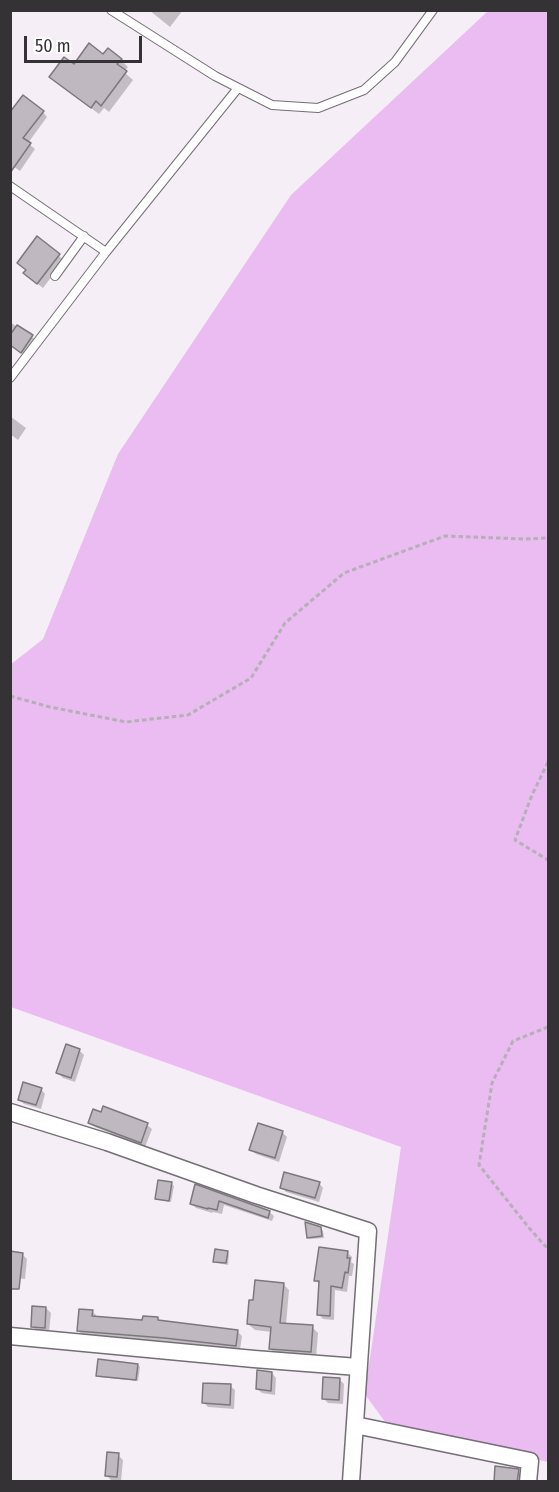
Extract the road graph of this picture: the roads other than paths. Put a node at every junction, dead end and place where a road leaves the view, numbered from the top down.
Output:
1 (111, 10) edge
2 (433, 10) edge
3 (238, 88) junction
4 (10, 186) edge
5 (84, 236) junction
6 (106, 252) junction
7 (55, 276) dead end
8 (10, 378) edge
9 (10, 1112) edge
10 (10, 1336) edge
11 (358, 1367) junction
12 (355, 1425) junction
13 (351, 1482) edge
14 (528, 1482) edge

1 - 3 lane
2 - 3 lane
3 - 6 lane
4 - 5 lane
5 - 6 lane
5 - 7 lane
6 - 8 lane
9 - 11 street
10 - 11 street
11 - 12 street
12 - 13 street
12 - 14 street

